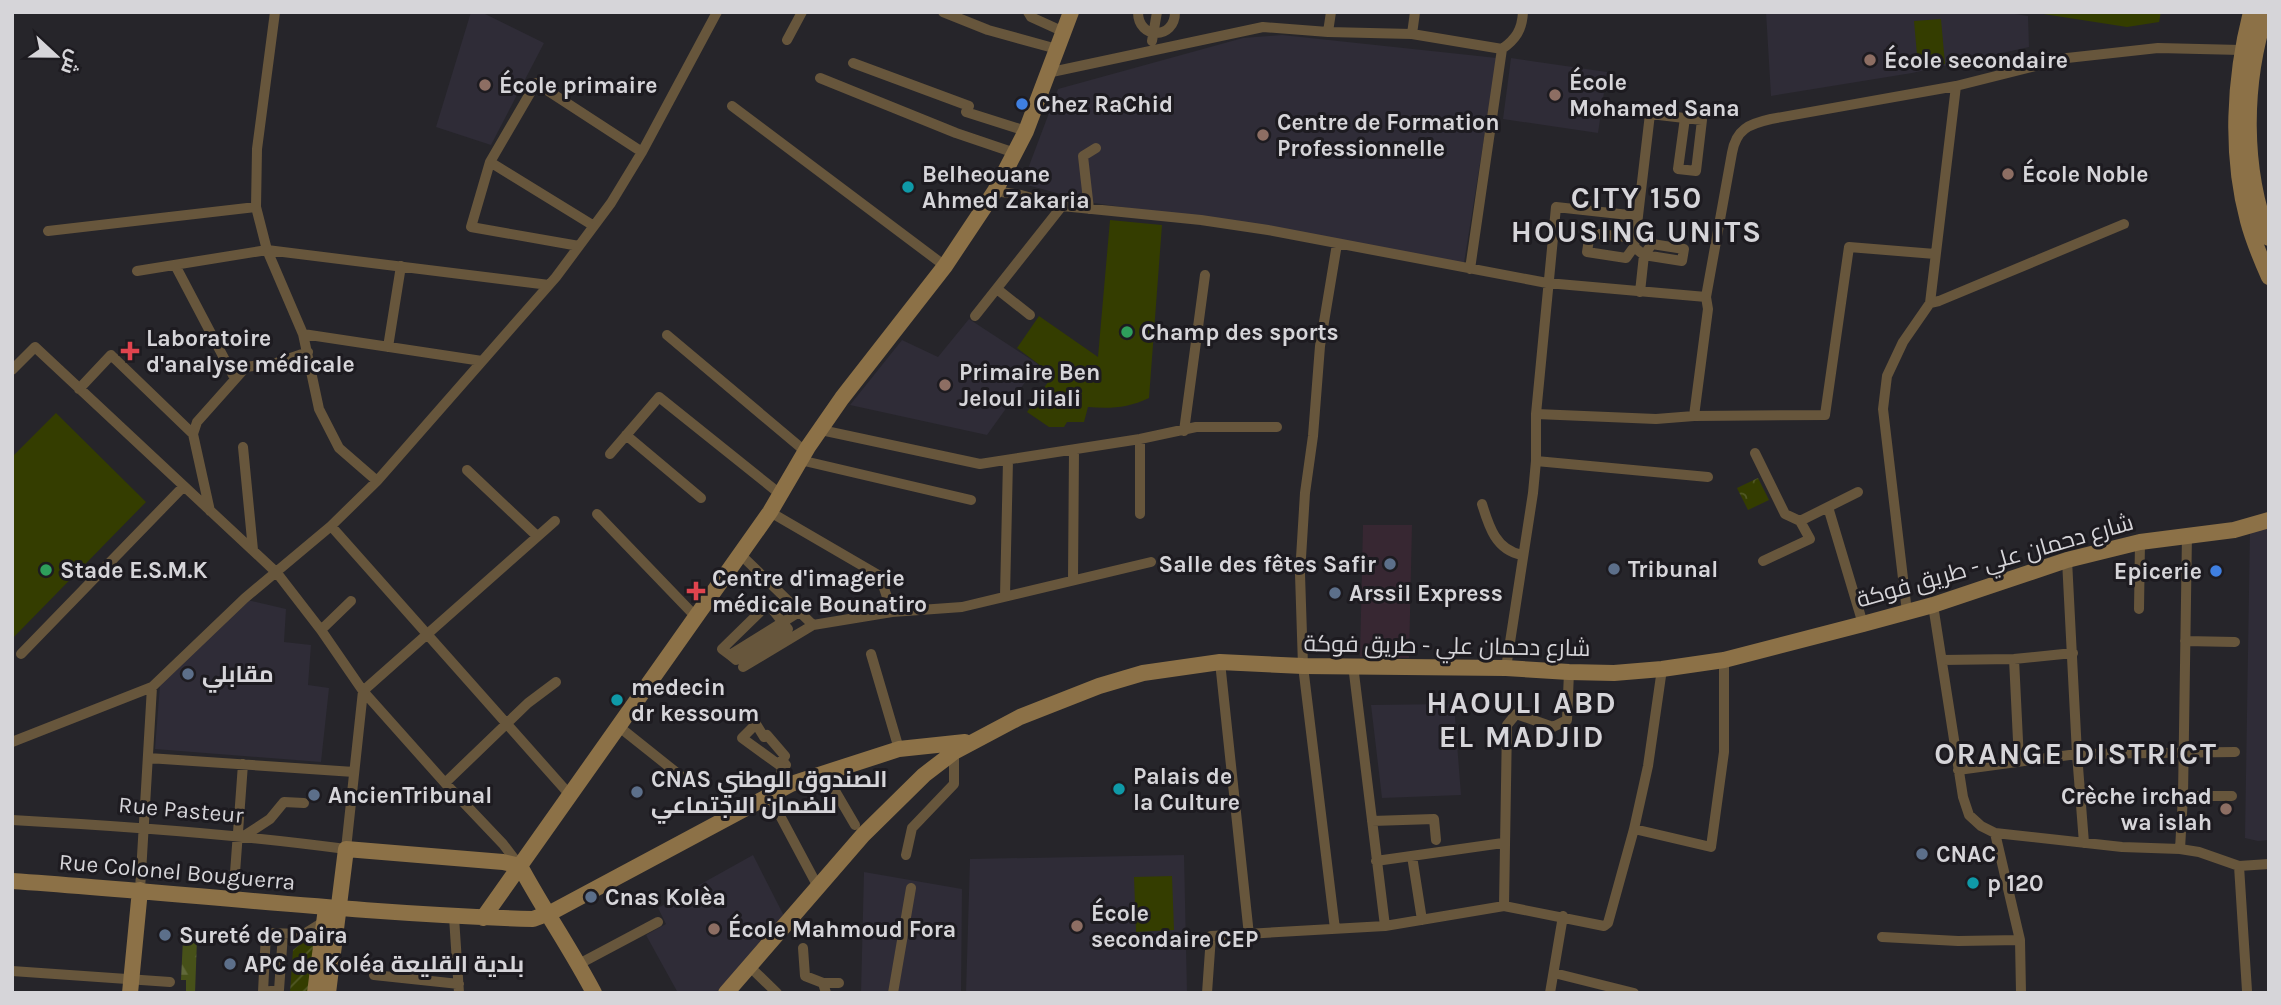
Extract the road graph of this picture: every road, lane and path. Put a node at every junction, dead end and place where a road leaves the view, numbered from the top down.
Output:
1 (275, 12) edge
2 (717, 12) edge
3 (802, 12) edge
4 (943, 12) edge
5 (1028, 12) edge
6 (1071, 12) edge
7 (1138, 12) edge
8 (1157, 12) edge
9 (1175, 12) edge
10 (1331, 12) edge
11 (1415, 12) edge
12 (1523, 12) edge
13 (2251, 12) edge
14 (2266, 12) edge
15 (1064, 32) junction
16 (1328, 32) junction
17 (1153, 34) junction
18 (1412, 34) junction
19 (787, 40) dead end
20 (1057, 49) junction
21 (1502, 49) junction
22 (1151, 50) junction
23 (2241, 50) junction
24 (853, 63) dead end
25 (1047, 73) junction
26 (820, 78) dead end
27 (1955, 86) junction
28 (732, 106) dead end
29 (1685, 118) junction
30 (1026, 131) junction
31 (1096, 148) dead end
32 (642, 152) junction
33 (1015, 153) junction
34 (490, 162) junction
35 (995, 191) junction
36 (1062, 206) junction
37 (256, 207) junction
38 (1089, 209) junction
39 (1638, 216) junction
40 (2124, 224) dead end
41 (594, 226) junction
42 (48, 231) dead end
43 (2269, 238) edge
44 (1337, 244) junction
45 (579, 246) junction
46 (267, 250) junction
47 (1935, 254) junction
48 (175, 265) junction
49 (401, 266) junction
50 (945, 266) junction
51 (1470, 269) junction
52 (137, 271) dead end
53 (1205, 275) dead end
54 (2269, 277) edge
55 (1547, 283) junction
56 (549, 285) junction
57 (997, 289) junction
58 (1640, 292) junction
59 (1706, 298) junction
60 (1930, 303) junction
61 (1030, 315) dead end
62 (975, 316) dead end
63 (303, 334) junction
64 (667, 335) dead end
65 (388, 346) junction
66 (308, 352) junction
67 (482, 361) junction
68 (12, 370) edge
69 (235, 379) junction
70 (79, 389) junction
71 (1536, 414) junction
72 (1694, 416) junction
73 (1277, 428) dead end
74 (821, 430) junction
75 (1184, 431) junction
76 (193, 434) junction
77 (626, 435) junction
78 (1140, 439) junction
79 (243, 447) dead end
80 (1074, 450) junction
81 (1755, 453) dead end
82 (610, 454) dead end
83 (803, 456) junction
84 (1008, 460) junction
85 (1536, 461) junction
86 (467, 470) dead end
87 (1708, 477) dead end
88 (377, 481) junction
89 (183, 487) junction
90 (1858, 492) dead end
91 (780, 495) junction
92 (701, 498) dead end
93 (971, 500) dead end
94 (1482, 504) dead end
95 (1828, 507) junction
96 (210, 511) junction
97 (769, 512) junction
98 (597, 514) dead end
99 (1140, 514) dead end
100 (2269, 520) edge
101 (555, 521) dead end
102 (1800, 521) junction
103 (331, 526) junction
104 (2187, 534) junction
105 (537, 536) junction
106 (2140, 542) junction
107 (253, 550) junction
108 (740, 554) junction
109 (1522, 555) junction
110 (2067, 560) junction
111 (1763, 561) dead end
112 (1151, 562) dead end
113 (277, 573) junction
114 (1073, 580) junction
115 (1005, 596) junction
116 (351, 601) dead end
117 (1933, 605) junction
118 (2139, 609) dead end
119 (799, 612) junction
120 (892, 612) junction
121 (1907, 612) junction
122 (696, 617) junction
123 (783, 622) junction
124 (1863, 624) junction
125 (813, 625) junction
126 (321, 629) junction
127 (426, 634) junction
128 (2185, 641) junction
129 (2235, 642) dead end
130 (2073, 653) junction
131 (21, 654) dead end
132 (871, 654) dead end
133 (2014, 659) junction
134 (1724, 660) junction
135 (1942, 660) junction
136 (1220, 662) junction
137 (1303, 666) junction
138 (1353, 666) junction
139 (743, 667) dead end
140 (1506, 668) junction
141 (1662, 669) junction
142 (1569, 672) junction
143 (556, 682) dead end
144 (152, 687) junction
145 (363, 691) junction
146 (507, 723) junction
147 (618, 726) junction
148 (974, 741) junction
149 (12, 742) edge
150 (899, 749) junction
151 (954, 752) junction
152 (2183, 752) junction
153 (2235, 752) dead end
154 (2077, 754) junction
155 (148, 758) junction
156 (2020, 761) junction
157 (243, 764) junction
158 (782, 767) dead end
159 (1958, 770) junction
160 (354, 772) junction
161 (824, 772) junction
162 (687, 780) dead end
163 (445, 783) junction
164 (788, 786) junction
165 (569, 794) junction
166 (769, 795) junction
167 (2183, 796) junction
168 (2232, 796) dead end
169 (304, 803) dead end
170 (12, 820) edge
171 (1372, 821) junction
172 (855, 825) dead end
173 (143, 827) junction
174 (1634, 829) junction
175 (1995, 833) junction
176 (241, 835) junction
177 (1436, 840) dead end
178 (1503, 843) junction
179 (2084, 843) junction
180 (346, 849) junction
181 (2180, 849) junction
182 (906, 855) dead end
183 (1412, 856) junction
184 (1376, 861) junction
185 (2269, 864) edge
186 (520, 866) junction
187 (2239, 866) junction
188 (12, 881) edge
189 (817, 885) junction
190 (911, 888) dead end
191 (140, 890) junction
192 (233, 900) junction
193 (1504, 906) junction
194 (330, 913) junction
195 (546, 915) junction
196 (1563, 916) junction
197 (454, 917) junction
198 (483, 918) junction
199 (1422, 920) junction
200 (658, 922) dead end
201 (1385, 926) junction
202 (1335, 929) junction
203 (283, 934) junction
204 (1249, 935) junction
205 (1882, 937) dead end
206 (2020, 940) junction
207 (803, 948) dead end
208 (579, 964) junction
209 (750, 967) junction
210 (12, 971) edge
211 (1554, 973) junction
212 (374, 975) dead end
213 (170, 982) dead end
214 (839, 983) dead end
215 (131, 986) edge
216 (825, 988) edge
217 (459, 989) edge
218 (2247, 991) edge
219 (315, 993) edge
220 (328, 993) edge
221 (594, 993) edge
222 (726, 993) edge
223 (778, 993) edge
224 (893, 993) edge
225 (1207, 993) edge
226 (1550, 993) edge
227 (1634, 993) edge
228 (2021, 993) edge

1 - 37 street
2 - 32 street
3 - 19 street
4 - 20 street
5 - 15 street
6 - 15 main road
7 - 17 street
8 - 17 street
9 - 17 street
10 - 16 street
11 - 18 street
12 - 21 street
13 - 23 main road
14 - 43 main road
15 - 20 main road
16 - 18 street
16 - 22 street
17 - 22 street
18 - 21 street
20 - 25 main road
21 - 51 street
22 - 25 street
23 - 27 street
23 - 54 main road
24 - 30 street
25 - 30 main road
26 - 33 street
27 - 47 street
27 - 59 street
28 - 50 street
29 - 29 street
29 - 39 street
30 - 33 main road
31 - 38 street
32 - 34 street
32 - 41 street
33 - 35 main road
34 - 41 street
34 - 45 street
35 - 36 street
35 - 50 main road
36 - 38 street
36 - 57 street
37 - 42 street
37 - 46 street
38 - 44 street
39 - 55 street
39 - 58 street
40 - 60 street
41 - 45 street
44 - 51 street
44 - 137 street
45 - 56 street
46 - 48 street
46 - 49 street
46 - 63 street
47 - 60 street
47 - 72 street
48 - 52 street
48 - 69 street
49 - 56 street
49 - 65 street
50 - 74 main road
51 - 55 street
53 - 75 street
55 - 58 street
55 - 71 street
56 - 67 street
57 - 61 street
57 - 62 street
58 - 59 street
59 - 72 street
60 - 121 street
63 - 65 street
63 - 66 street
64 - 83 street
65 - 67 street
66 - 69 street
66 - 88 street
67 - 88 street
68 - 70 street
69 - 76 street
70 - 76 street
70 - 89 street
71 - 72 street
71 - 85 street
73 - 75 street
74 - 83 main road
74 - 84 street
75 - 78 street
76 - 96 street
77 - 82 street
77 - 91 street
77 - 92 street
78 - 80 street
78 - 99 street
79 - 107 street
80 - 84 street
80 - 114 street
81 - 102 street
83 - 91 main road
83 - 93 street
84 - 115 street
85 - 87 street
85 - 109 street
86 - 105 street
88 - 103 street
89 - 96 street
89 - 131 street
90 - 95 street
91 - 97 main road
94 - 109 street
95 - 102 street
95 - 124 street
96 - 107 street
97 - 108 main road
97 - 120 street
98 - 122 street
100 - 104 main road, شارع دحمان علي - طريق فوكة
101 - 105 street
102 - 111 street
103 - 113 street
103 - 127 street
104 - 106 main road, شارع دحمان علي - طريق فوكة
104 - 128 street
105 - 127 street
106 - 110 main road, شارع دحمان علي - طريق فوكة
106 - 118 street
107 - 113 street
108 - 119 street
108 - 122 main road
109 - 140 street
110 - 117 main road, شارع دحمان علي - طريق فوكة
110 - 130 street
112 - 114 street
113 - 126 street
113 - 144 street
114 - 115 street
115 - 120 street
116 - 126 street
117 - 121 main road, شارع دحمان علي - طريق فوكة
117 - 135 street
119 - 123 street
119 - 125 street
120 - 125 street
121 - 124 main road, شارع دحمان علي - طريق فوكة
122 - 147 main road
123 - 123 street
124 - 134 main road, شارع دحمان علي - طريق فوكة
125 - 139 street
126 - 145 street
127 - 145 street
127 - 146 street
128 - 129 street
128 - 152 street
130 - 133 street
130 - 154 street
132 - 150 street
133 - 135 street
133 - 156 street
134 - 141 main road, شارع دحمان علي - طريق فوكة
134 - 174 street
135 - 159 street
136 - 137 main road, شارع دحمان علي - طريق فوكة
136 - 148 main road, شارع دحمان علي - طريق فوكة
136 - 204 street
137 - 138 main road, شارع دحمان علي - طريق فوكة
137 - 202 street
138 - 140 main road, شارع دحمان علي - طريق فوكة
138 - 171 street
140 - 142 main road, شارع دحمان علي - طريق فوكة
141 - 142 main road, شارع دحمان علي - طريق فوكة
141 - 174 street
142 - 178 street
143 - 146 street
144 - 149 street
144 - 155 street
145 - 160 street
145 - 163 street
146 - 163 street
146 - 165 street
147 - 162 street
147 - 165 main road
148 - 150 main road
148 - 151 main road, شارع دحمان علي - طريق فوكة
150 - 161 main road
151 - 182 street
151 - 189 main road, شارع دحمان علي - طريق فوكة
152 - 153 street
152 - 154 street
152 - 167 street
154 - 156 street
154 - 179 street
155 - 157 street
155 - 173 street
156 - 159 street
157 - 160 street
157 - 176 street
158 - 164 street
159 - 175 street
160 - 180 street
161 - 164 main road
161 - 172 street
163 - 186 street
164 - 166 main road
165 - 186 main road
166 - 189 street
166 - 195 main road
167 - 168 street
167 - 181 street
169 - 176 street
170 - 173 street, Rue Pasteur
171 - 177 street
171 - 184 street
173 - 176 street, Rue Pasteur
173 - 191 street
174 - 196 street
175 - 179 street
175 - 206 street
176 - 180 street, Rue Pasteur
176 - 192 street
178 - 183 street
178 - 193 street
179 - 181 street
180 - 186 main road
180 - 194 main road
181 - 187 street
183 - 184 street
183 - 199 street
184 - 201 street
185 - 187 street
186 - 195 main road
186 - 198 main road
187 - 218 street
188 - 191 main road, Rue Colonel Bouguerra
189 - 209 main road, شارع دحمان علي - طريق فوكة
190 - 224 street
191 - 192 main road, Rue Colonel Bouguerra
191 - 215 main road
192 - 194 main road, Rue Colonel Bouguerra
193 - 196 street
193 - 199 street
194 - 197 main road, Rue Colonel Bouguerra
194 - 203 street
194 - 219 main road
194 - 220 main road
195 - 198 main road, Rue Colonel Bouguerra
195 - 208 main road
196 - 211 street
197 - 198 main road, Rue Colonel Bouguerra
197 - 217 street
199 - 201 street
200 - 208 street
201 - 202 street
202 - 204 street
203 - 203 street
204 - 225 street
205 - 206 street
206 - 228 street
207 - 216 street
208 - 221 main road
209 - 222 main road, شارع دحمان علي - طريق فوكة
209 - 223 street
210 - 215 street
211 - 226 street
211 - 227 street
212 - 217 street
213 - 215 street
214 - 216 street

